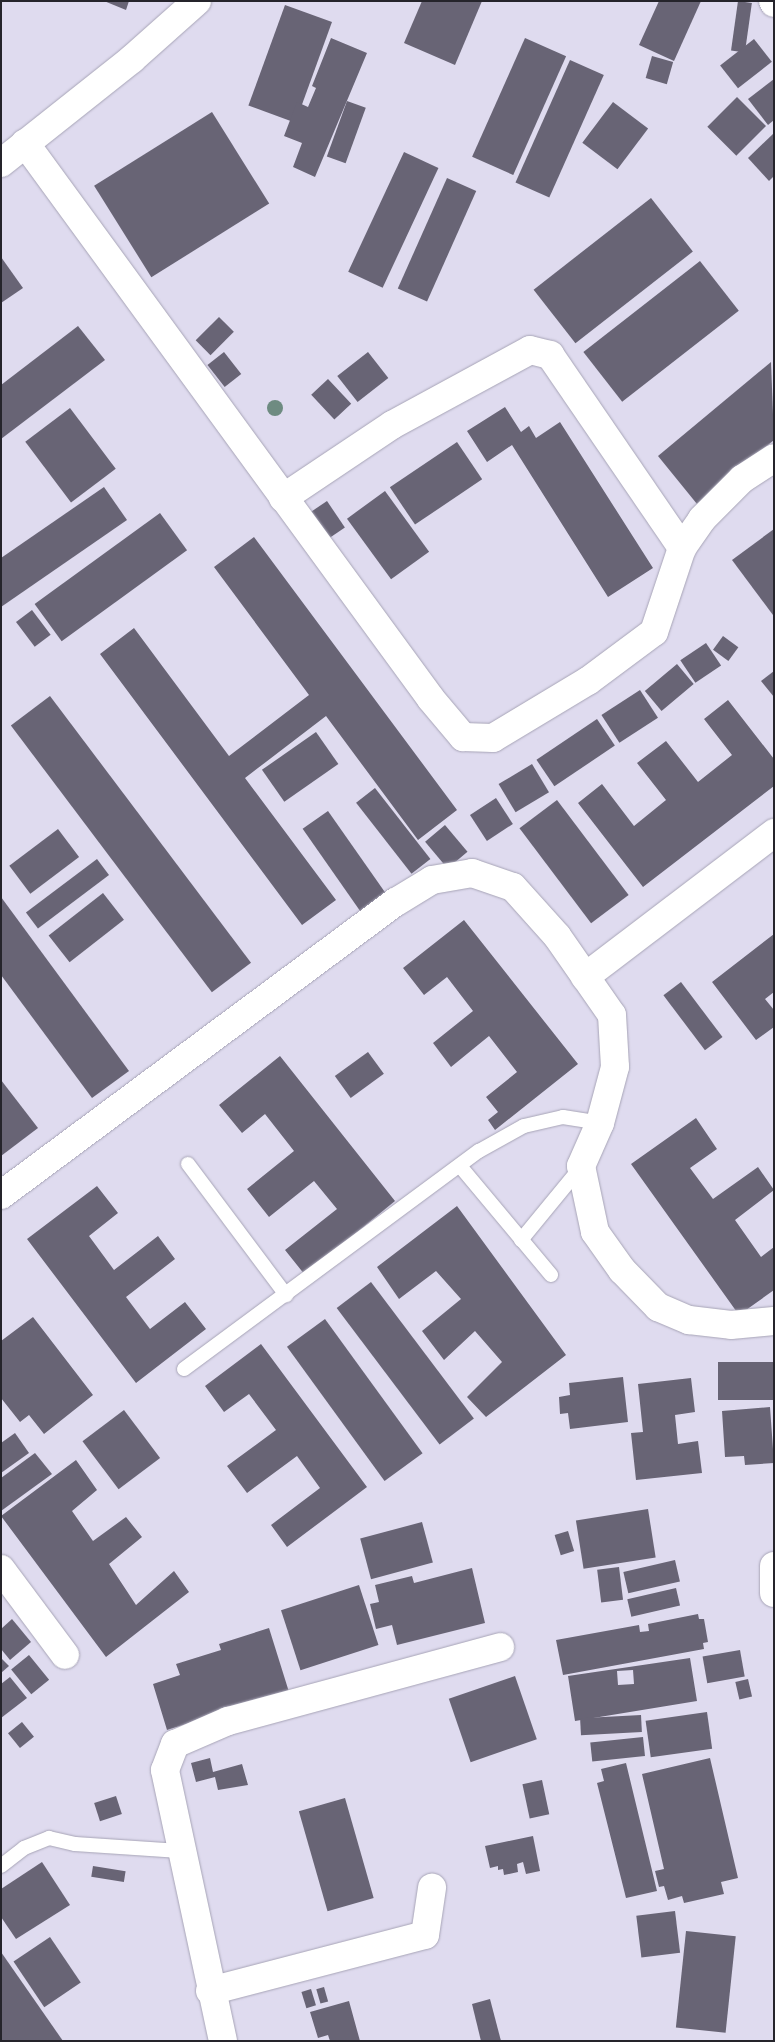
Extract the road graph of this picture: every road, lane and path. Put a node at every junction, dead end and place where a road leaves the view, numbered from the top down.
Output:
1 (197, 1) edge
2 (25, 143) junction
3 (1, 162) edge
4 (774, 458) edge
5 (283, 498) junction
6 (682, 548) junction
7 (774, 833) edge
8 (585, 977) junction
9 (600, 1122) junction
10 (188, 1164) dead end
11 (460, 1166) junction
12 (581, 1166) junction
13 (1, 1195) edge
14 (521, 1240) junction
15 (551, 1276) dead end
16 (286, 1295) junction
17 (774, 1321) edge
18 (184, 1369) dead end
19 (774, 1566) edge
20 (1, 1569) edge
21 (774, 1593) edge
22 (500, 1646) dead end
23 (65, 1655) dead end
24 (180, 1851) junction
25 (1, 1866) edge
26 (432, 1888) dead end
27 (210, 1990) junction
28 (223, 2041) edge

1 - 2 street
2 - 3 street
2 - 5 street
4 - 6 street
5 - 6 street
5 - 6 street
7 - 8 street
8 - 9 street
8 - 13 street
9 - 11 lane
9 - 12 street
10 - 16 lane
11 - 14 lane
11 - 16 lane
12 - 14 lane
12 - 17 street
14 - 15 lane
16 - 18 lane
19 - 21 street
20 - 23 street
22 - 24 street
24 - 25 lane
24 - 27 street
26 - 27 street
27 - 28 street

